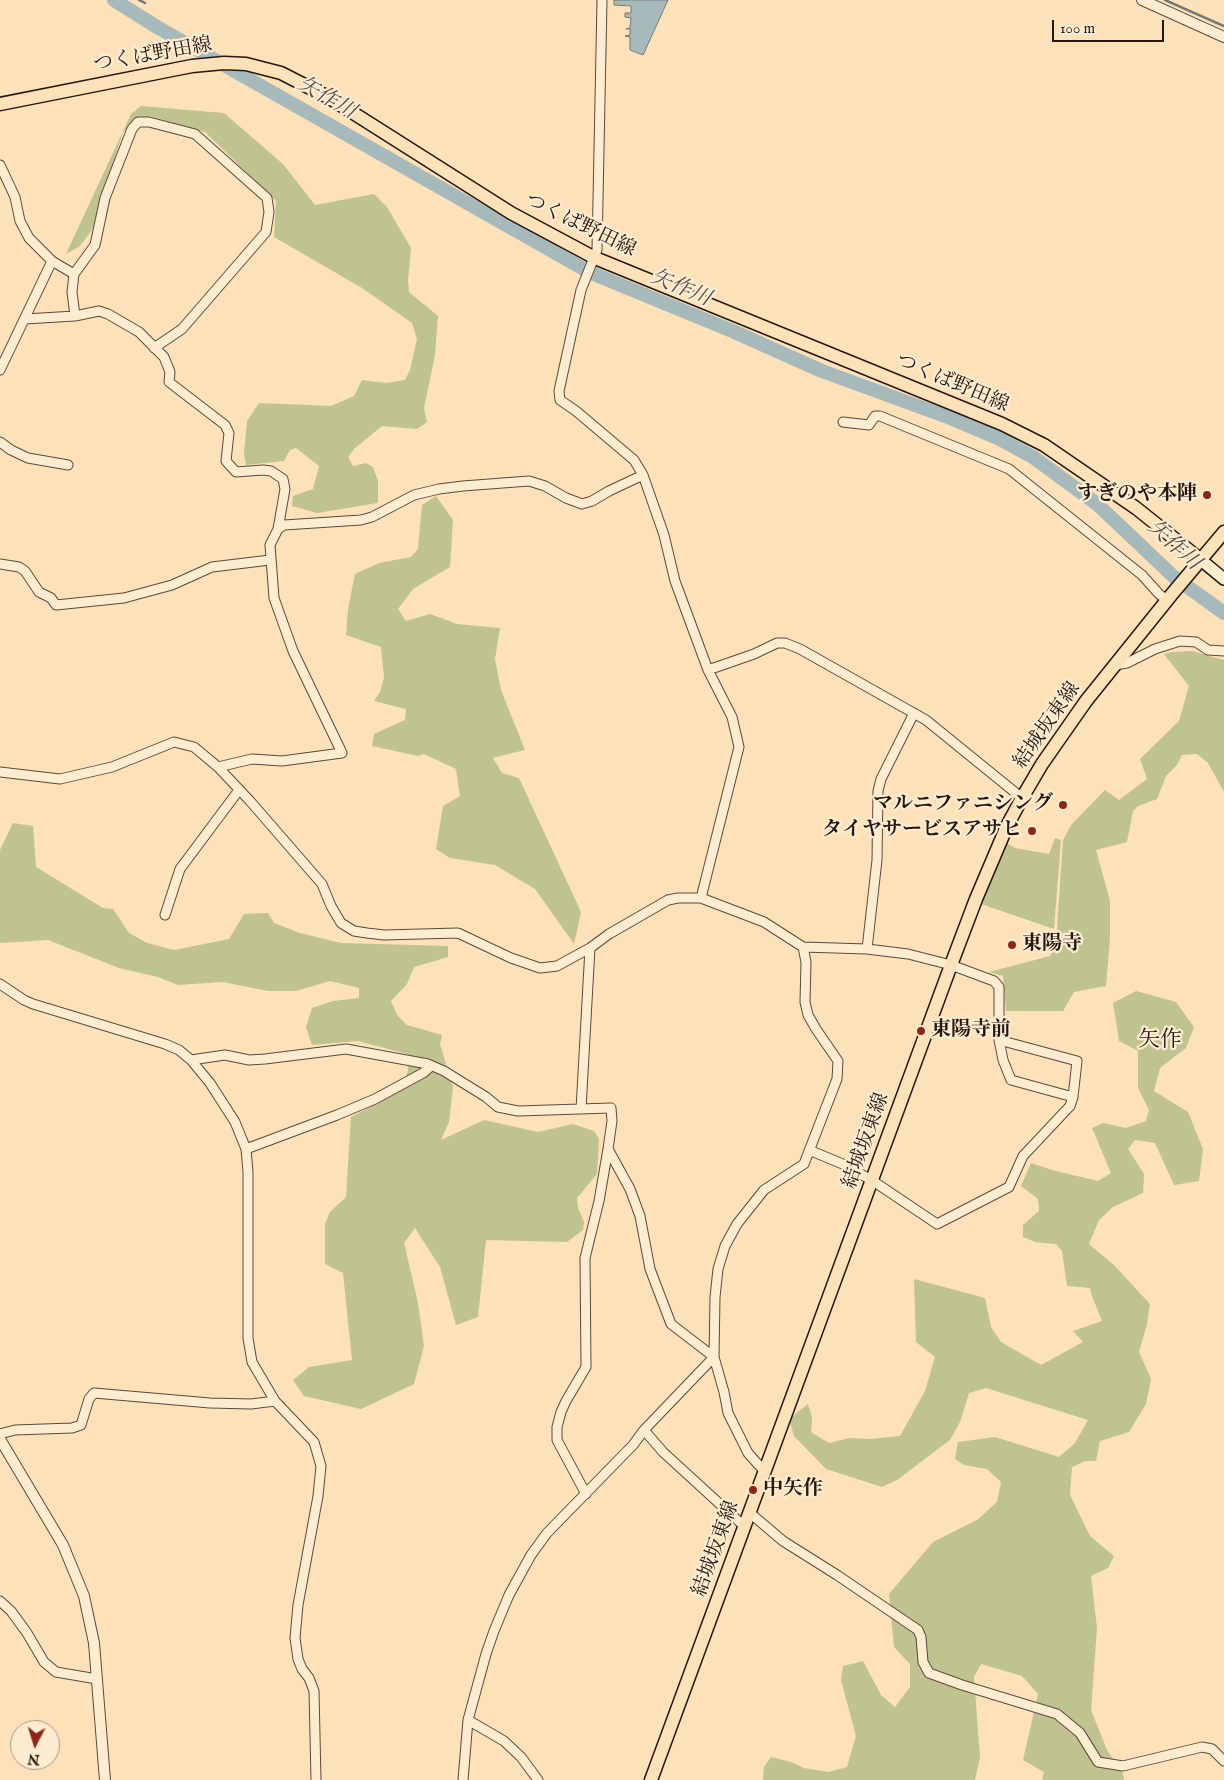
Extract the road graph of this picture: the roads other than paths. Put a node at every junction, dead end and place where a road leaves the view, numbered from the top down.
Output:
1 (602, 0) edge
2 (1142, 0) edge
3 (1224, 36) edge
4 (0, 104) edge
5 (0, 165) edge
6 (52, 261) junction
7 (593, 261) junction
8 (74, 274) junction
9 (75, 316) junction
10 (25, 319) junction
11 (154, 348) junction
12 (0, 370) edge
13 (843, 422) dead end
14 (0, 442) edge
15 (68, 464) dead end
16 (643, 475) junction
17 (278, 529) junction
18 (1224, 532) edge
19 (270, 560) junction
20 (1201, 560) junction
21 (0, 564) edge
22 (1224, 579) edge
23 (1169, 597) junction
24 (1224, 651) edge
25 (1114, 665) junction
26 (708, 670) junction
27 (914, 713) junction
28 (218, 767) junction
29 (0, 772) edge
30 (239, 790) junction
31 (1022, 798) junction
32 (701, 898) junction
33 (165, 915) dead end
34 (803, 947) junction
35 (590, 948) junction
36 (868, 948) junction
37 (951, 965) junction
38 (0, 984) edge
39 (999, 1040) junction
40 (191, 1060) junction
41 (431, 1066) junction
42 (1073, 1097) junction
43 (581, 1109) junction
44 (246, 1148) junction
45 (608, 1149) junction
46 (809, 1150) junction
47 (873, 1181) junction
48 (714, 1357) junction
49 (275, 1401) junction
50 (644, 1430) junction
51 (0, 1434) edge
52 (0, 1439) edge
53 (765, 1472) junction
54 (586, 1494) junction
55 (750, 1513) junction
56 (745, 1527) junction
57 (0, 1601) edge
58 (97, 1679) junction
59 (468, 1720) junction
60 (1224, 1761) edge
61 (105, 1780) edge
62 (316, 1780) edge
63 (463, 1780) edge
64 (538, 1780) edge
65 (651, 1780) edge

1 - 7 street
2 - 3 street
4 - 7 main road, つくば野田線
5 - 6 street
6 - 8 street
6 - 10 street
7 - 16 street
7 - 20 main road, つくば野田線
8 - 9 street
8 - 11 street
9 - 10 street
9 - 11 street
10 - 12 street
11 - 17 street
13 - 23 street
14 - 15 street
16 - 17 street
16 - 26 street
17 - 19 street
18 - 20 main road
19 - 21 street
19 - 28 street
20 - 22 main road
20 - 23 main road, 結城坂東線
23 - 25 main road, 結城坂東線
24 - 25 street
25 - 31 main road, 結城坂東線
26 - 27 street
26 - 32 street
27 - 31 street
27 - 36 street
28 - 29 street
28 - 30 street
30 - 33 street
30 - 35 street
31 - 37 main road, 結城坂東線
32 - 34 street
32 - 35 street
34 - 36 street
34 - 46 street
35 - 43 street
36 - 37 street
37 - 39 street
37 - 47 main road, 結城坂東線
38 - 40 street
39 - 42 street
39 - 42 street
40 - 41 street
40 - 44 street
41 - 43 street
41 - 44 street
42 - 47 street
43 - 45 street
44 - 49 street
45 - 48 street
45 - 54 street
46 - 47 street
46 - 48 street
47 - 53 main road, 結城坂東線
48 - 50 street
48 - 53 street
49 - 51 street
49 - 62 street
50 - 54 street
50 - 56 street
52 - 58 street
53 - 55 main road, 結城坂東線
54 - 59 street
55 - 56 main road, 結城坂東線
55 - 60 street
56 - 65 main road, 結城坂東線
57 - 58 street
58 - 61 street
59 - 63 street
59 - 64 street

